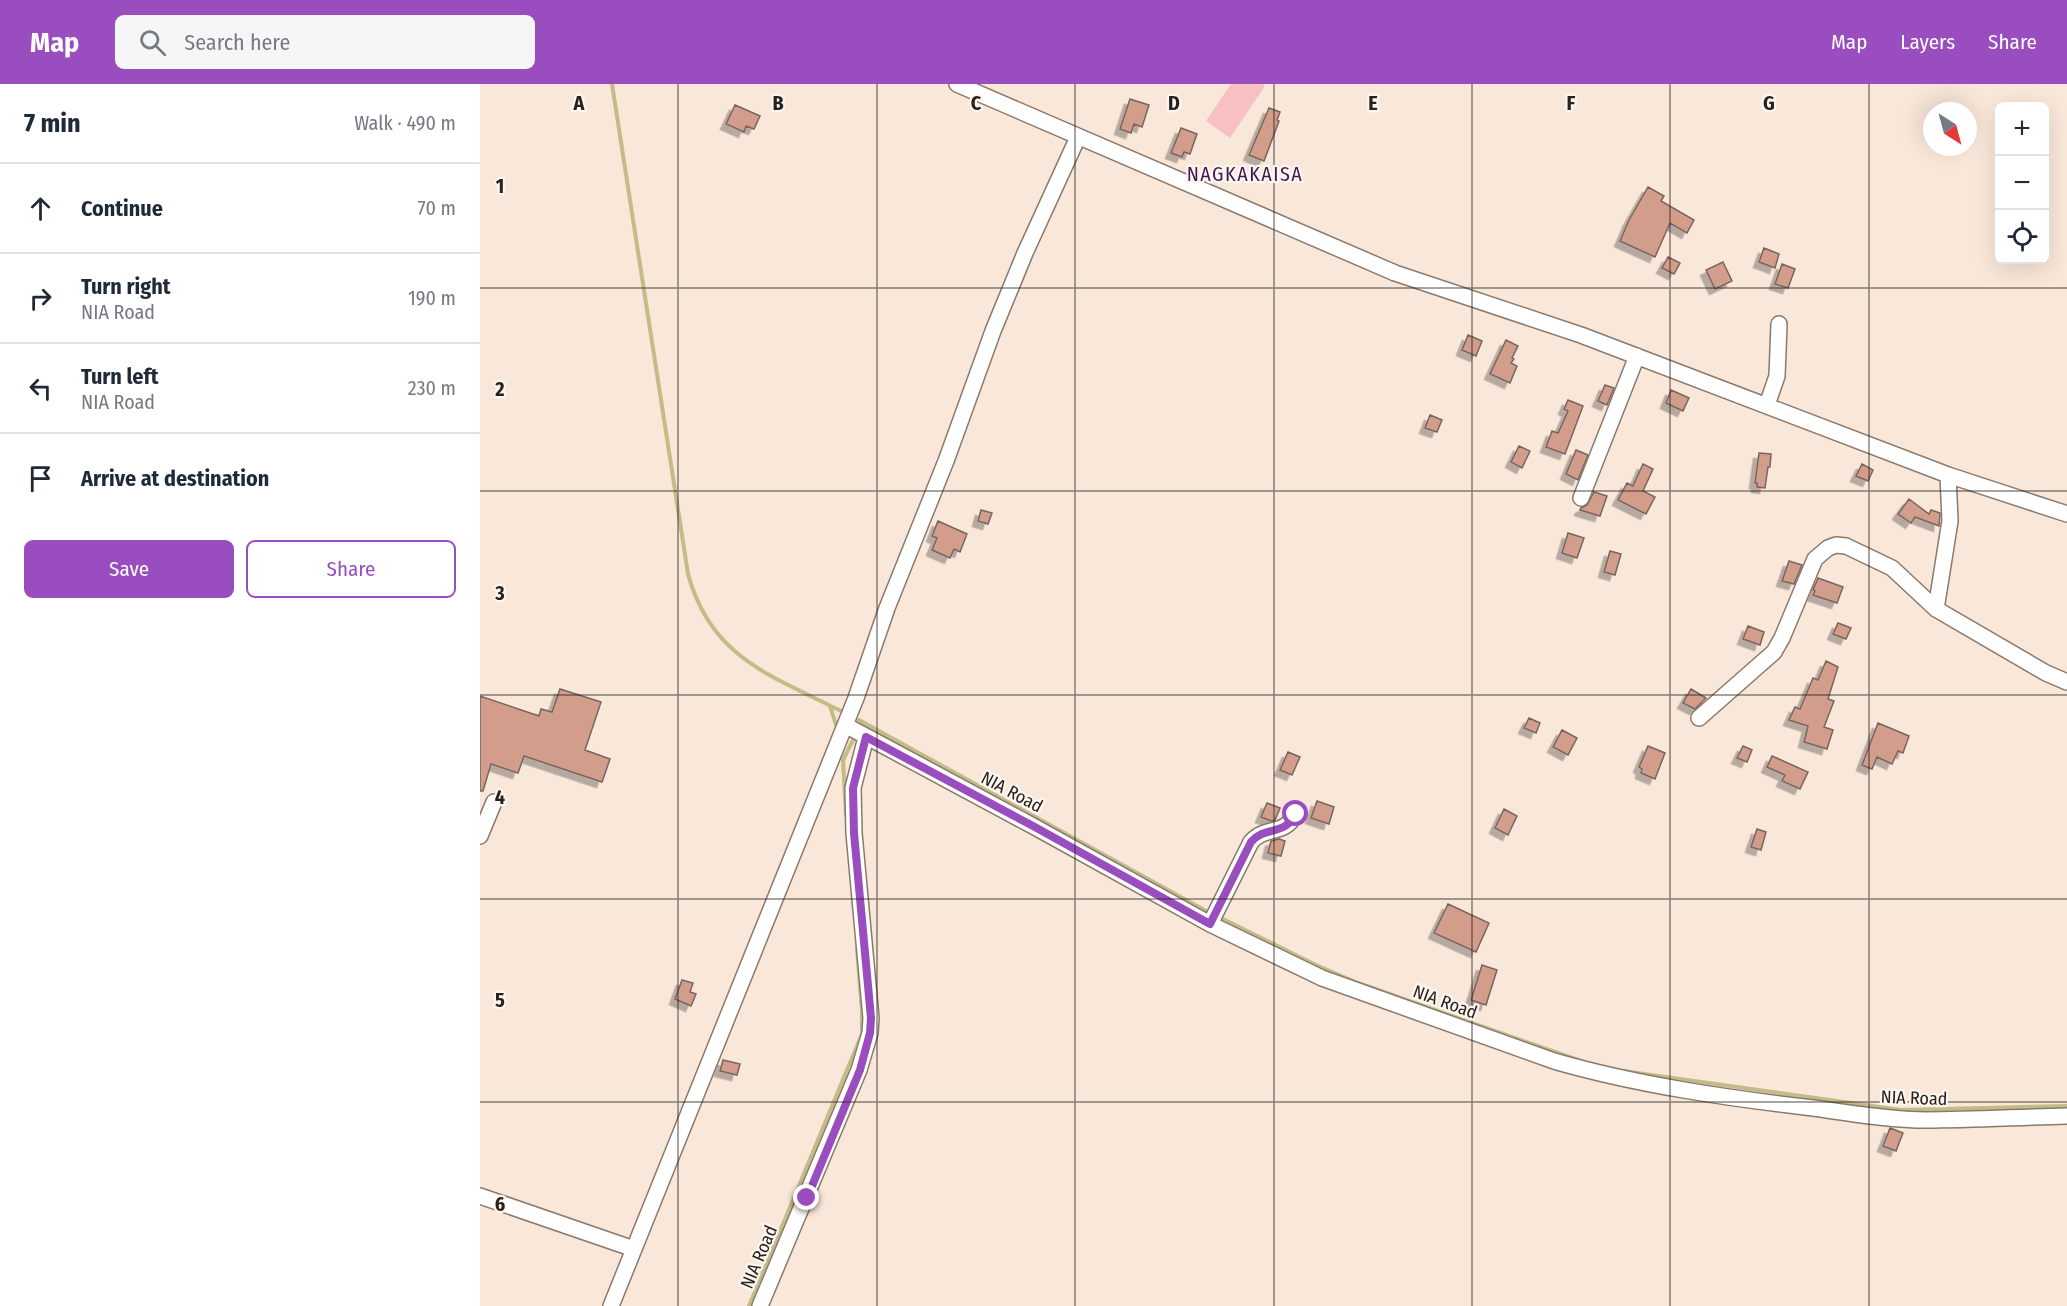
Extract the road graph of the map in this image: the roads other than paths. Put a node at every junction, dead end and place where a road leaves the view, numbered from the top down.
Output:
1 (957, 84) edge
2 (1078, 137) junction
3 (1779, 324) dead end
4 (1638, 356) junction
5 (1767, 405) junction
6 (1948, 475) junction
7 (1581, 498) dead end
8 (2067, 514) edge
9 (1936, 609) junction
10 (2067, 682) edge
11 (1699, 718) dead end
12 (845, 725) junction
13 (866, 737) junction
14 (494, 802) dead end
15 (1296, 814) dead end
16 (480, 836) edge
17 (1210, 924) junction
18 (2067, 1116) edge
19 (480, 1196) edge
20 (634, 1249) junction
21 (611, 1306) edge
22 (760, 1306) edge

1 - 2 street
2 - 4 street
2 - 12 street
3 - 5 street
4 - 5 street
4 - 7 street
5 - 6 street
6 - 8 street
6 - 9 street
9 - 10 street
9 - 11 street
12 - 13 street, NIA Road
12 - 20 street
13 - 17 street, NIA Road
13 - 22 street, NIA Road
14 - 16 street
15 - 17 street
17 - 18 street, NIA Road
19 - 20 street
20 - 21 street

